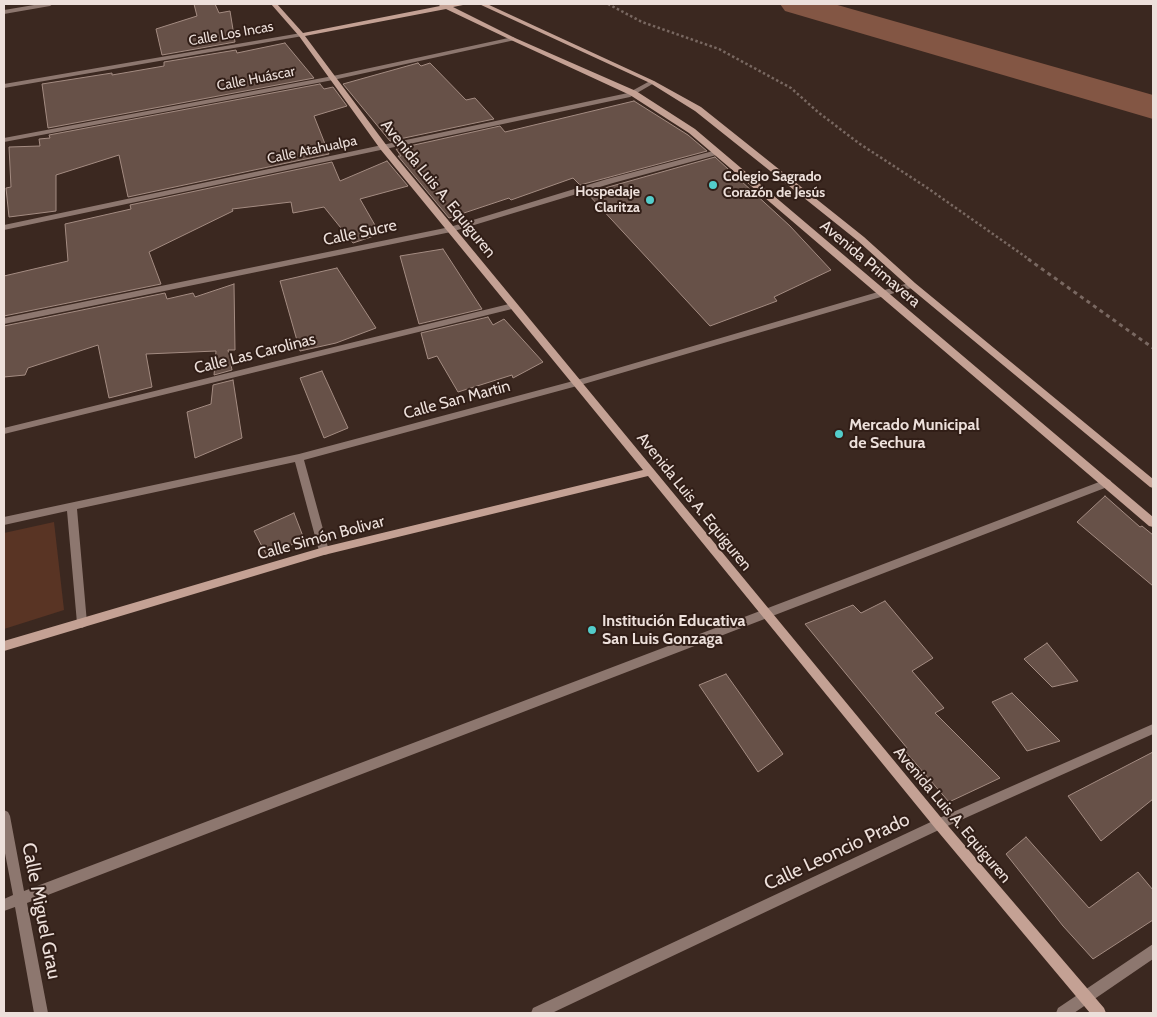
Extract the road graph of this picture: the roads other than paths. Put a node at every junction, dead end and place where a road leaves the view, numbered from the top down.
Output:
1 (50, 4) edge
2 (274, 4) edge
3 (461, 4) edge
4 (482, 4) edge
5 (444, 5) edge
6 (4, 12) edge
7 (301, 35) junction
8 (513, 40) junction
9 (332, 78) junction
10 (652, 82) junction
11 (4, 86) edge
12 (633, 93) junction
13 (4, 140) edge
14 (384, 148) junction
15 (717, 152) junction
16 (4, 228) edge
17 (450, 229) junction
18 (912, 285) junction
19 (883, 295) junction
20 (513, 306) junction
21 (4, 321) edge
22 (577, 383) junction
23 (4, 430) edge
24 (299, 458) junction
25 (650, 472) junction
26 (1107, 482) junction
27 (1153, 484) edge
28 (72, 506) junction
29 (4, 521) edge
30 (1153, 523) edge
31 (324, 551) junction
32 (767, 614) junction
33 (82, 622) junction
34 (4, 646) edge
35 (1153, 729) edge
36 (4, 816) edge
37 (940, 824) junction
38 (20, 899) junction
39 (4, 905) edge
40 (1153, 951) edge
41 (1085, 997) junction
42 (41, 1013) edge
43 (538, 1013) edge
44 (1063, 1013) edge
45 (1099, 1013) edge

1 - 6 street
2 - 7 street, Avenida Luis A. Equiguren
3 - 5 street, Calle Los Incas
4 - 10 street, Avenida Primavera
5 - 7 street, Calle Los Incas
5 - 8 street, Avenida Primavera
7 - 9 street, Avenida Luis A. Equiguren
7 - 11 street, Calle Los Incas
8 - 9 street, Calle Huáscar
8 - 12 street, Avenida Primavera
9 - 13 street, Calle Huáscar
9 - 14 street, Avenida Luis A. Equiguren
10 - 12 street, Calle Atahualpa
10 - 18 street, Avenida Primavera
12 - 14 street, Calle Atahualpa
12 - 15 street, Avenida Primavera
14 - 16 street, Calle Atahualpa
14 - 17 street, Avenida Luis A. Equiguren
15 - 17 street, Calle Sucre
15 - 19 street, Avenida Primavera
17 - 20 street, Avenida Luis A. Equiguren
17 - 21 street, Calle Sucre
18 - 19 street, Calle San Martin
18 - 27 street, Avenida Primavera
19 - 22 street, Calle San Martin
19 - 26 street, Avenida Primavera
20 - 22 street, Avenida Luis A. Equiguren
20 - 23 street, Calle Las Carolinas
22 - 24 street, Calle San Martin
22 - 25 street, Avenida Luis A. Equiguren
24 - 28 street, Calle San Martin
24 - 31 street
25 - 31 street, Calle Simón Bolivar
25 - 32 street, Avenida Luis A. Equiguren
26 - 30 street, Avenida Primavera
26 - 32 street
28 - 29 street, Calle San Martin
28 - 33 street
31 - 33 street, Calle Simón Bolivar
32 - 37 street, Avenida Luis A. Equiguren
32 - 38 street
33 - 34 street, Calle Simón Bolivar
35 - 37 street, Calle Leoncio Prado
36 - 38 street, Calle Miguel Grau
37 - 41 street, Avenida Luis A. Equiguren
37 - 43 street, Calle Leoncio Prado
38 - 39 street
38 - 42 street, Calle Miguel Grau
40 - 41 street
41 - 44 street
41 - 45 street, Avenida Luis A. Equiguren

